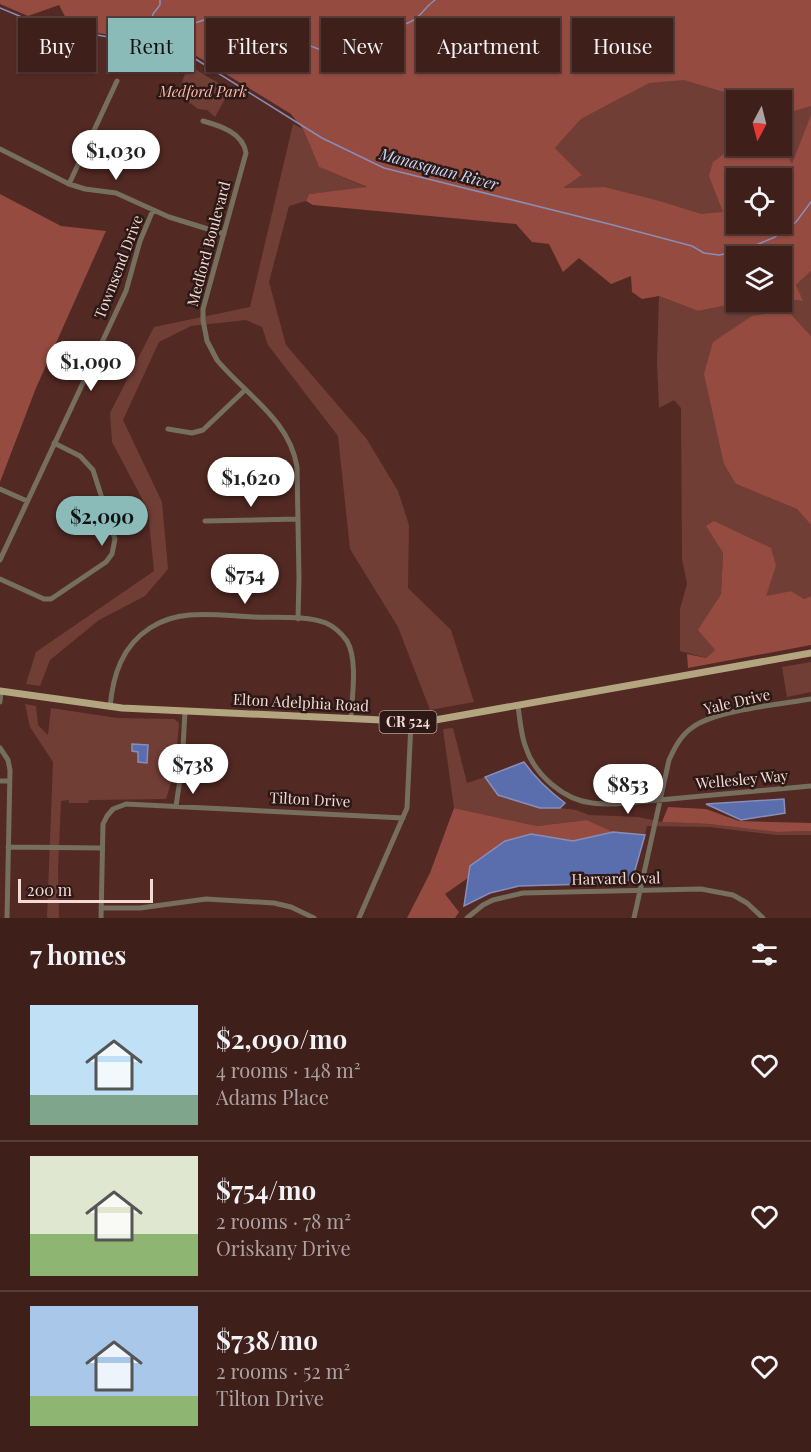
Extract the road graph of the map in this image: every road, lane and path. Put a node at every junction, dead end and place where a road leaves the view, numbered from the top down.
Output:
1 (117, 81) dead end
2 (203, 121) dead end
3 (0, 149) edge
4 (69, 184) junction
5 (153, 210) junction
6 (224, 234) junction
7 (245, 390) junction
8 (168, 429) dead end
9 (54, 443) junction
10 (0, 489) edge
11 (27, 501) junction
12 (298, 519) junction
13 (205, 521) dead end
14 (0, 560) edge
15 (0, 579) edge
16 (298, 619) junction
17 (811, 653) edge
18 (1, 691) edge
19 (811, 699) edge
20 (0, 702) edge
21 (518, 706) junction
22 (110, 707) junction
23 (185, 711) junction
24 (351, 718) junction
25 (411, 722) junction
26 (0, 748) edge
27 (0, 781) edge
28 (9, 781) junction
29 (811, 786) edge
30 (660, 799) junction
31 (176, 806) junction
32 (404, 818) junction
33 (8, 846) junction
34 (102, 848) junction
35 (639, 891) junction
36 (101, 908) junction
37 (7, 918) edge
38 (101, 918) edge
39 (314, 918) edge
40 (359, 918) edge
41 (467, 918) edge
42 (634, 918) edge
43 (763, 918) edge

1 - 4 street
2 - 6 street, Medford Boulevard
3 - 4 street
4 - 5 street
5 - 6 street
5 - 9 street, Townsend Drive
6 - 7 street, Medford Boulevard
7 - 8 street
7 - 12 street, Medford Boulevard
9 - 11 street, Townsend Drive
9 - 15 street
10 - 11 street
11 - 14 street, Townsend Drive
12 - 13 street
12 - 16 street, Medford Boulevard
16 - 22 street
16 - 24 street
17 - 21 main road, Elton Adelphia Road / CR 524
18 - 20 street
18 - 22 main road, Elton Adelphia Road / CR 524
19 - 30 street, Yale Drive
21 - 25 main road, Elton Adelphia Road / CR 524
21 - 30 street, Wellesley Way
22 - 23 main road, Elton Adelphia Road / CR 524
23 - 24 main road, Elton Adelphia Road / CR 524
23 - 31 street
24 - 25 main road, Elton Adelphia Road / CR 524
25 - 32 street
26 - 28 street
27 - 28 street
28 - 33 street
29 - 30 street, Wellesley Way
30 - 35 street, Yale Drive
31 - 32 street, Tilton Drive
31 - 34 street, Tilton Drive
32 - 40 street
33 - 34 street
33 - 37 street
34 - 36 street, Tilton Drive
35 - 41 street, Harvard Oval
35 - 42 street, Yale Drive
35 - 43 street, Harvard Oval
36 - 38 street, Tilton Drive
36 - 39 street

